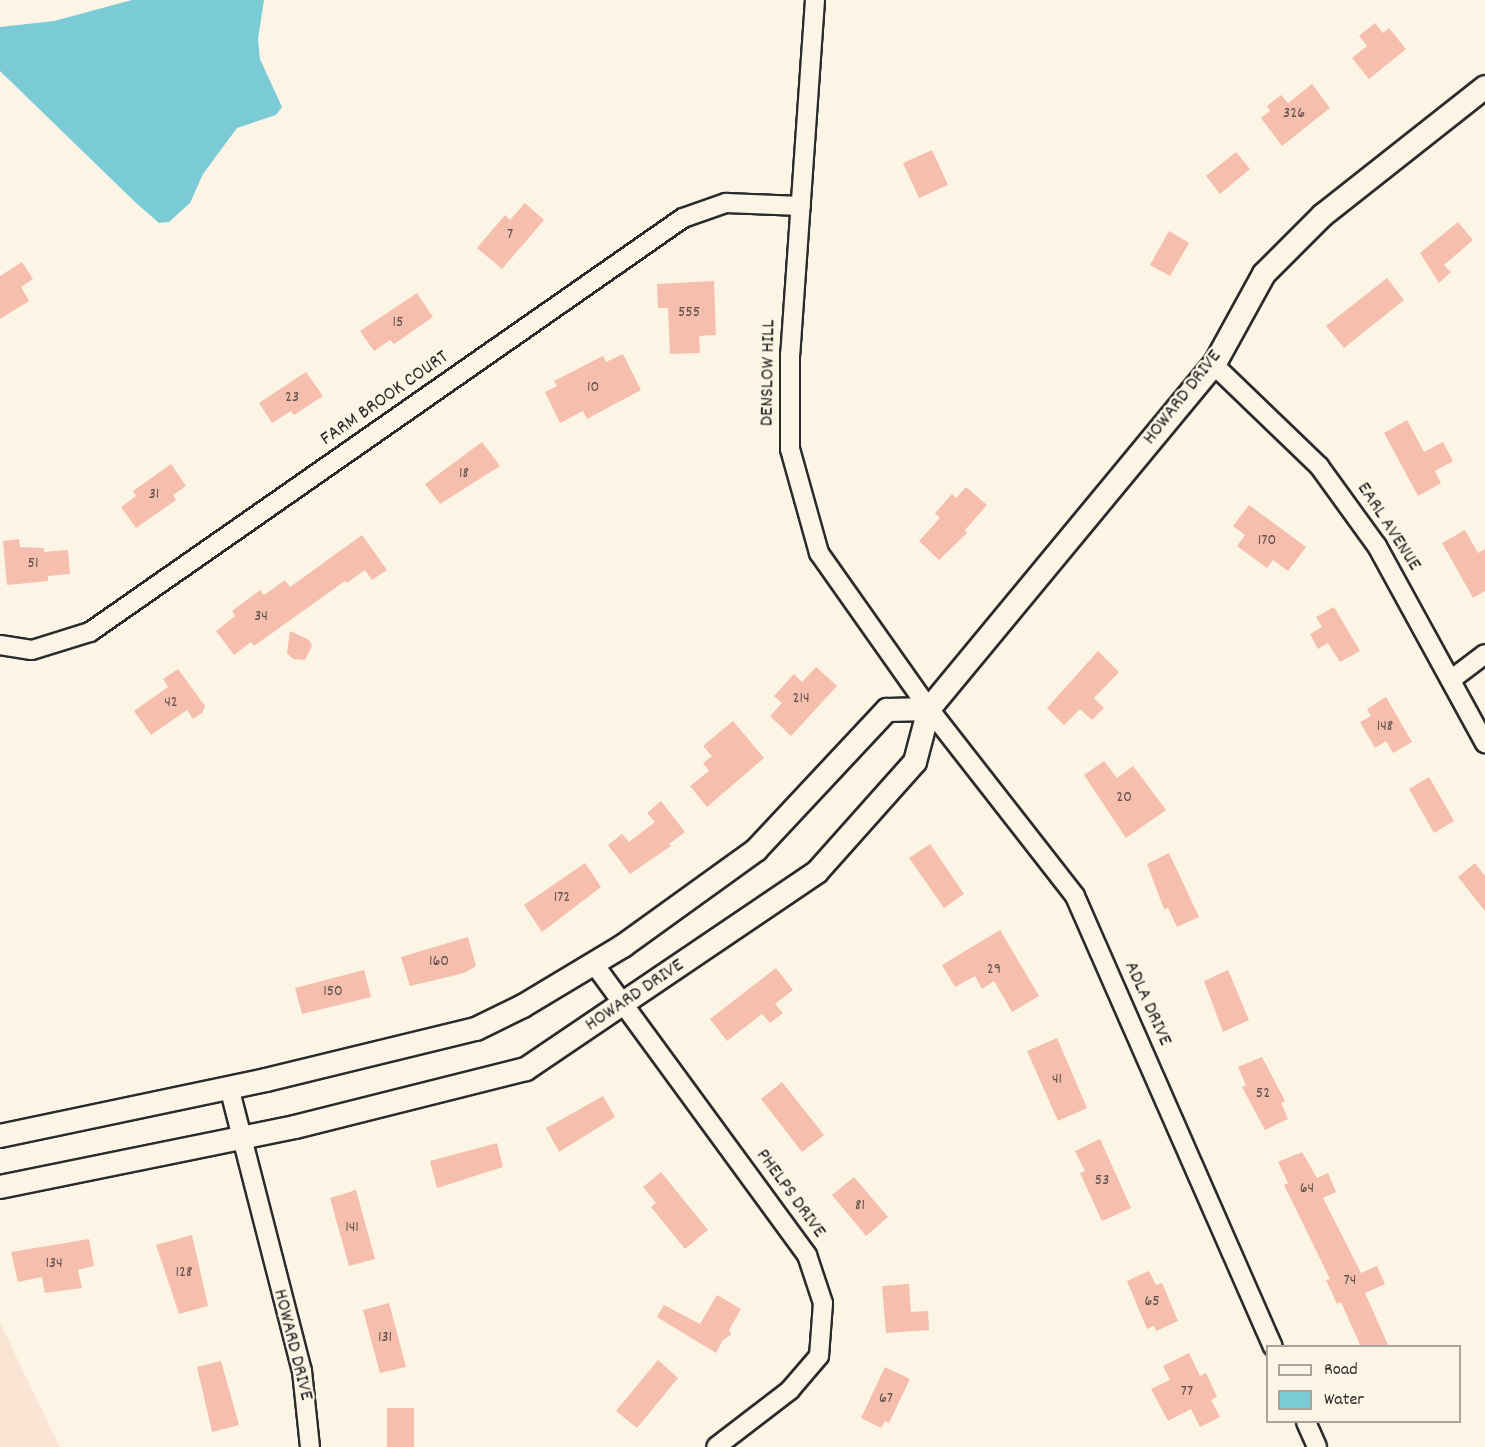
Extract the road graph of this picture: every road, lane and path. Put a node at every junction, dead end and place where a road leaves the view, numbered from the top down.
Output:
1 (815, 0) edge
2 (1485, 87) edge
3 (801, 206) junction
4 (1214, 364) junction
5 (0, 645) edge
6 (1485, 654) edge
7 (1452, 679) junction
8 (929, 710) junction
9 (1485, 743) edge
10 (594, 964) junction
11 (625, 1003) junction
12 (229, 1087) junction
13 (0, 1136) edge
14 (243, 1138) junction
15 (0, 1187) edge
16 (1272, 1345) edge
17 (1306, 1423) edge
18 (310, 1447) edge
19 (716, 1447) edge
20 (1317, 1447) edge

1 - 3 street, DENSLOW HILL
2 - 4 street, HOWARD DRIVE
3 - 5 street, FARM BROOK COURT
3 - 8 street, DENSLOW HILL
4 - 7 street, EARL AVENUE
4 - 8 street, HOWARD DRIVE
6 - 7 street
7 - 9 street, EARL AVENUE
8 - 10 street
8 - 11 street, HOWARD DRIVE
8 - 16 street, ADLA DRIVE
10 - 11 street, PHELPS DRIVE
10 - 12 street
11 - 14 street, HOWARD DRIVE
11 - 19 street, PHELPS DRIVE
12 - 13 street
12 - 14 street, HOWARD DRIVE
14 - 15 street, HOWARD DRIVE
14 - 18 street, HOWARD DRIVE
17 - 20 street

